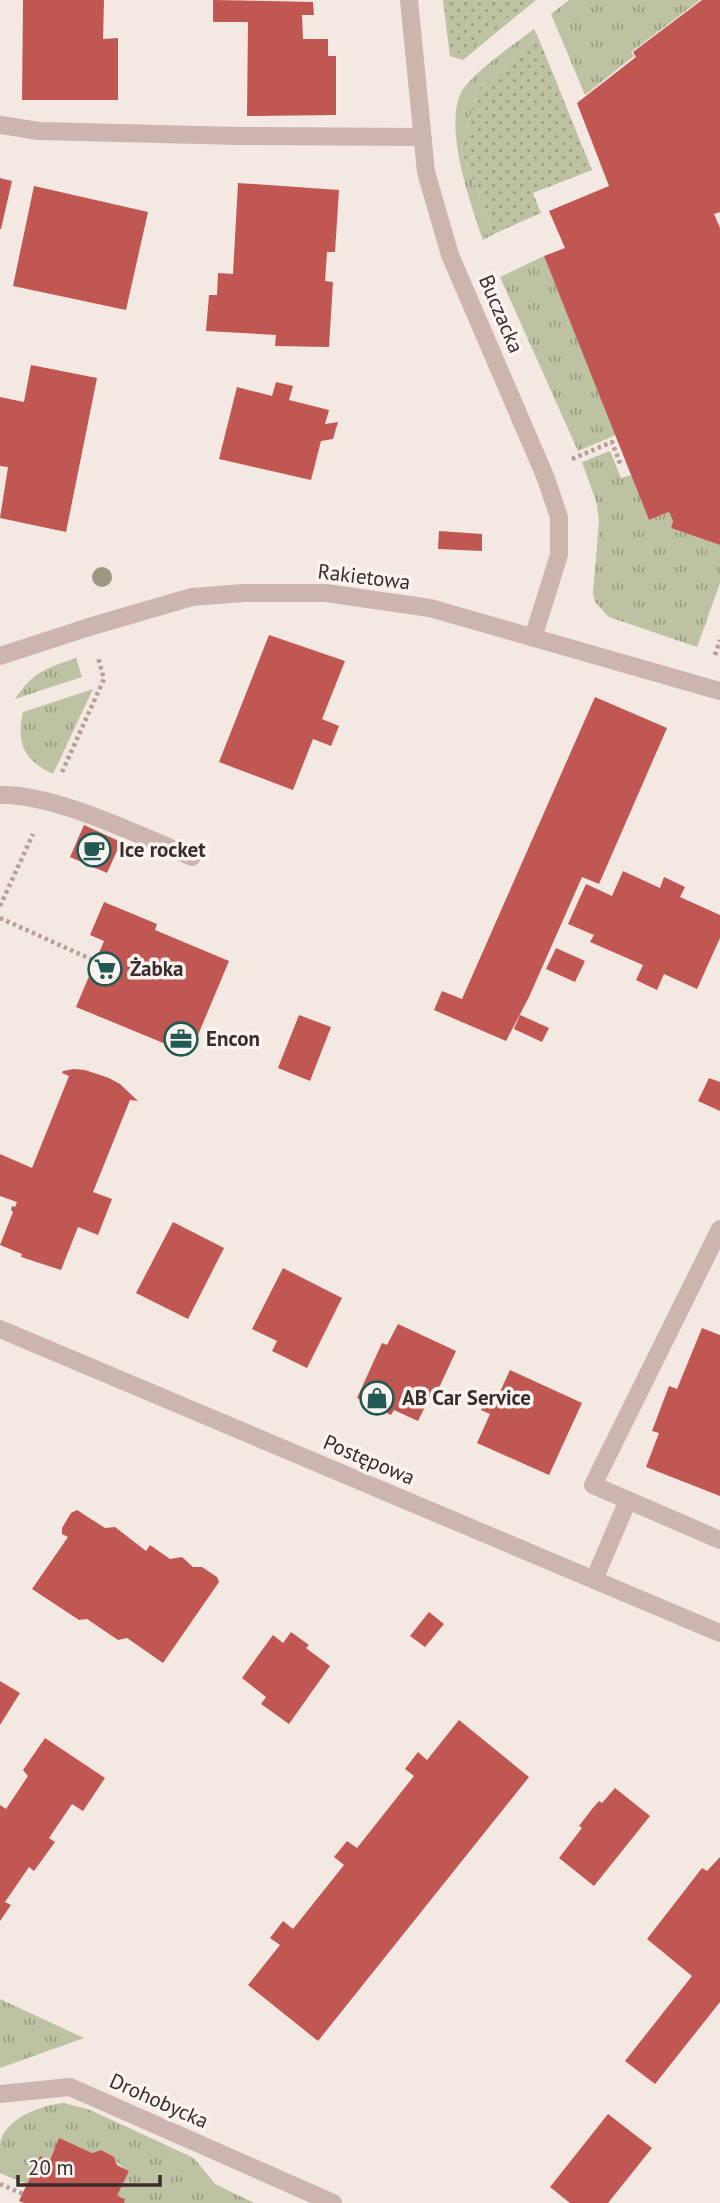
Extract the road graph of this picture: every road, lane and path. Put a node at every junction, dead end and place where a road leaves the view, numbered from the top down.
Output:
1 (408, 0) edge
2 (0, 125) edge
3 (422, 136) junction
4 (571, 459) dead end
5 (621, 466) dead end
6 (533, 638) junction
7 (720, 640) edge
8 (0, 656) edge
9 (715, 656) dead end
10 (720, 691) edge
11 (0, 795) edge
12 (192, 857) dead end
13 (0, 918) edge
14 (95, 961) dead end
15 (720, 1229) edge
16 (0, 1329) edge
17 (628, 1500) junction
18 (720, 1540) edge
19 (594, 1580) junction
20 (720, 1633) edge
21 (0, 2094) edge
22 (0, 2184) edge
23 (23, 2194) dead end
24 (333, 2203) edge

1 - 3 street, Buczacka
2 - 3 street
3 - 6 street, Buczacka
4 - 5 path
6 - 8 street, Rakietowa
6 - 10 street, Rakietowa
7 - 9 path
11 - 12 street
13 - 14 path
15 - 17 street
16 - 19 street, Postępowa
17 - 18 street
17 - 19 street
19 - 20 street, Postępowa
21 - 24 street, Drohobycka
22 - 23 path

